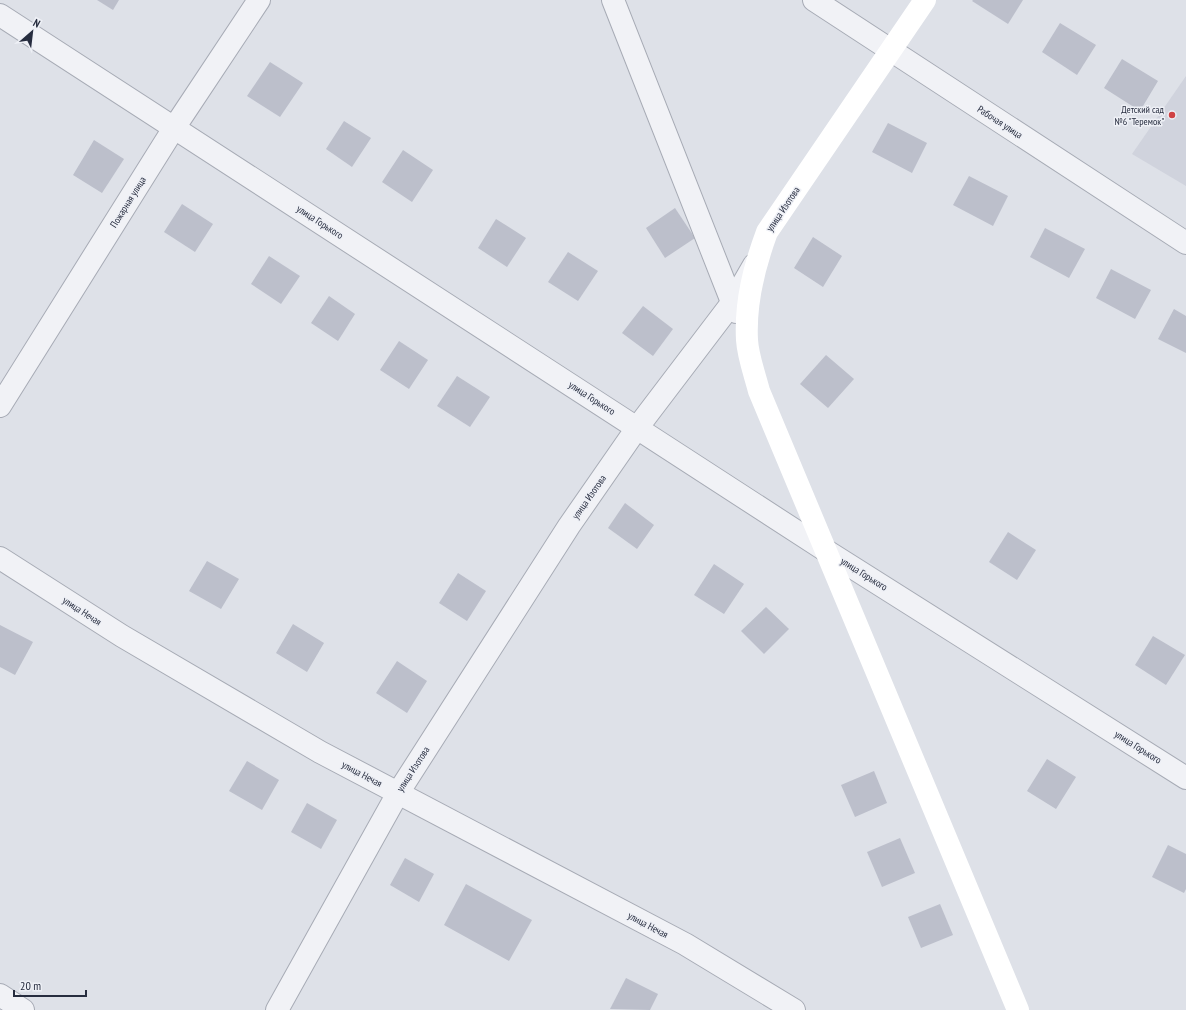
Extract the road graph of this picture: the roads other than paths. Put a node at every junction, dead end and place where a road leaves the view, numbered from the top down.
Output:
1 (259, 0) edge
2 (613, 0) edge
3 (814, 0) edge
4 (925, 0) edge
5 (0, 15) edge
6 (890, 51) junction
7 (174, 128) junction
8 (1186, 243) edge
9 (755, 264) junction
10 (732, 303) junction
11 (747, 341) junction
12 (0, 406) edge
13 (637, 428) junction
14 (825, 550) junction
15 (0, 558) edge
16 (1186, 778) edge
17 (398, 793) junction
18 (0, 995) edge
19 (23, 1010) edge
20 (278, 1010) edge
21 (794, 1010) edge
22 (1018, 1010) edge

1 - 7 street, Пожарная улица
2 - 10 street
3 - 6 street, Рабочая улица
4 - 6 main road, улица Изотова
5 - 7 street, улица Горького
6 - 8 street, Рабочая улица
6 - 9 main road, улица Изотова
7 - 12 street, Пожарная улица
7 - 13 street, улица Горького
9 - 10 street, улица Изотова
9 - 11 main road
10 - 11 street
10 - 13 street, улица Изотова
11 - 14 main road
13 - 14 street, улица Горького
13 - 17 street, улица Изотова
14 - 16 street, улица Горького
14 - 22 main road
15 - 17 street, улица Нечая
17 - 20 street, улица Изотова
17 - 21 street, улица Нечая
18 - 19 street

